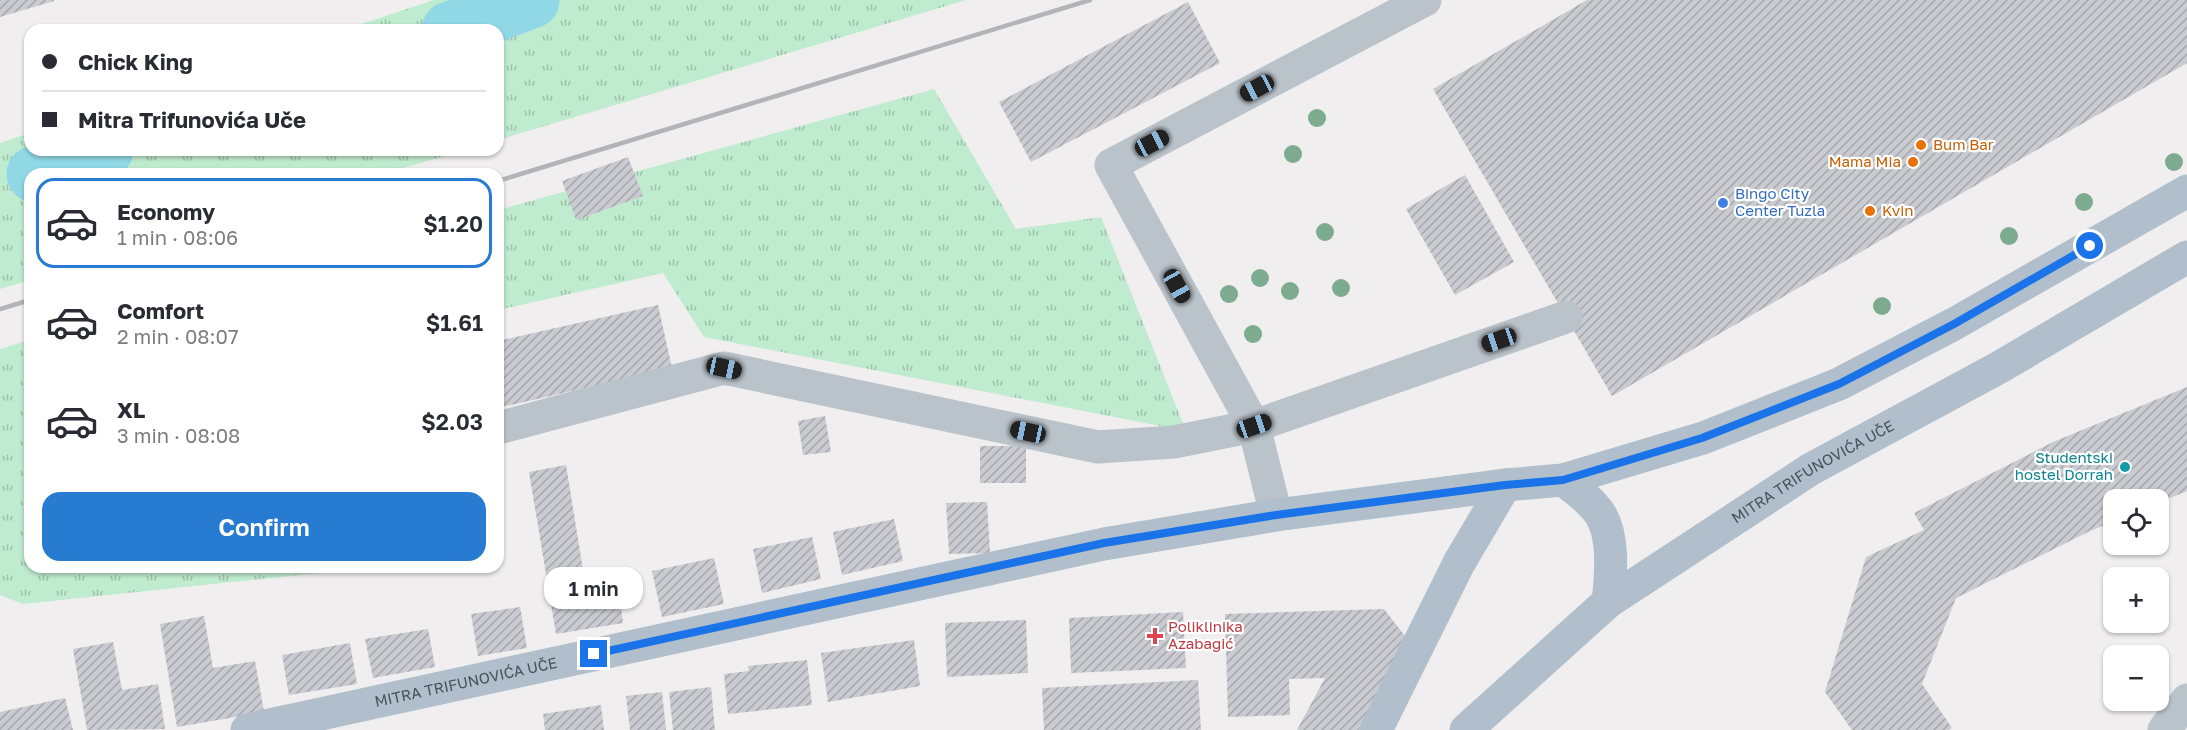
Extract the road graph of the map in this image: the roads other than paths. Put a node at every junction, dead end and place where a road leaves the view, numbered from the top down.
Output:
1 (1425, 0) edge
2 (2187, 191) edge
3 (2187, 257) edge
4 (1566, 317) dead end
5 (504, 426) edge
6 (1254, 426) junction
7 (1563, 480) junction
8 (1505, 485) junction
9 (1276, 515) junction
10 (1608, 602) junction
11 (2187, 700) edge
12 (247, 730) edge
13 (1376, 730) edge
14 (1466, 730) edge
15 (2164, 730) edge

1 - 6 lane
2 - 7 main road, MITRA TRIFUNOVIĆA UČE
3 - 10 main road, MITRA TRIFUNOVIĆA UČE
4 - 6 lane
5 - 6 lane
6 - 9 lane
7 - 8 main road, MITRA TRIFUNOVIĆA UČE
7 - 10 main road
8 - 9 main road, MITRA TRIFUNOVIĆA UČE
8 - 13 main road
9 - 12 main road, MITRA TRIFUNOVIĆA UČE
10 - 14 main road, MITRA TRIFUNOVIĆA UČE
11 - 15 lane

